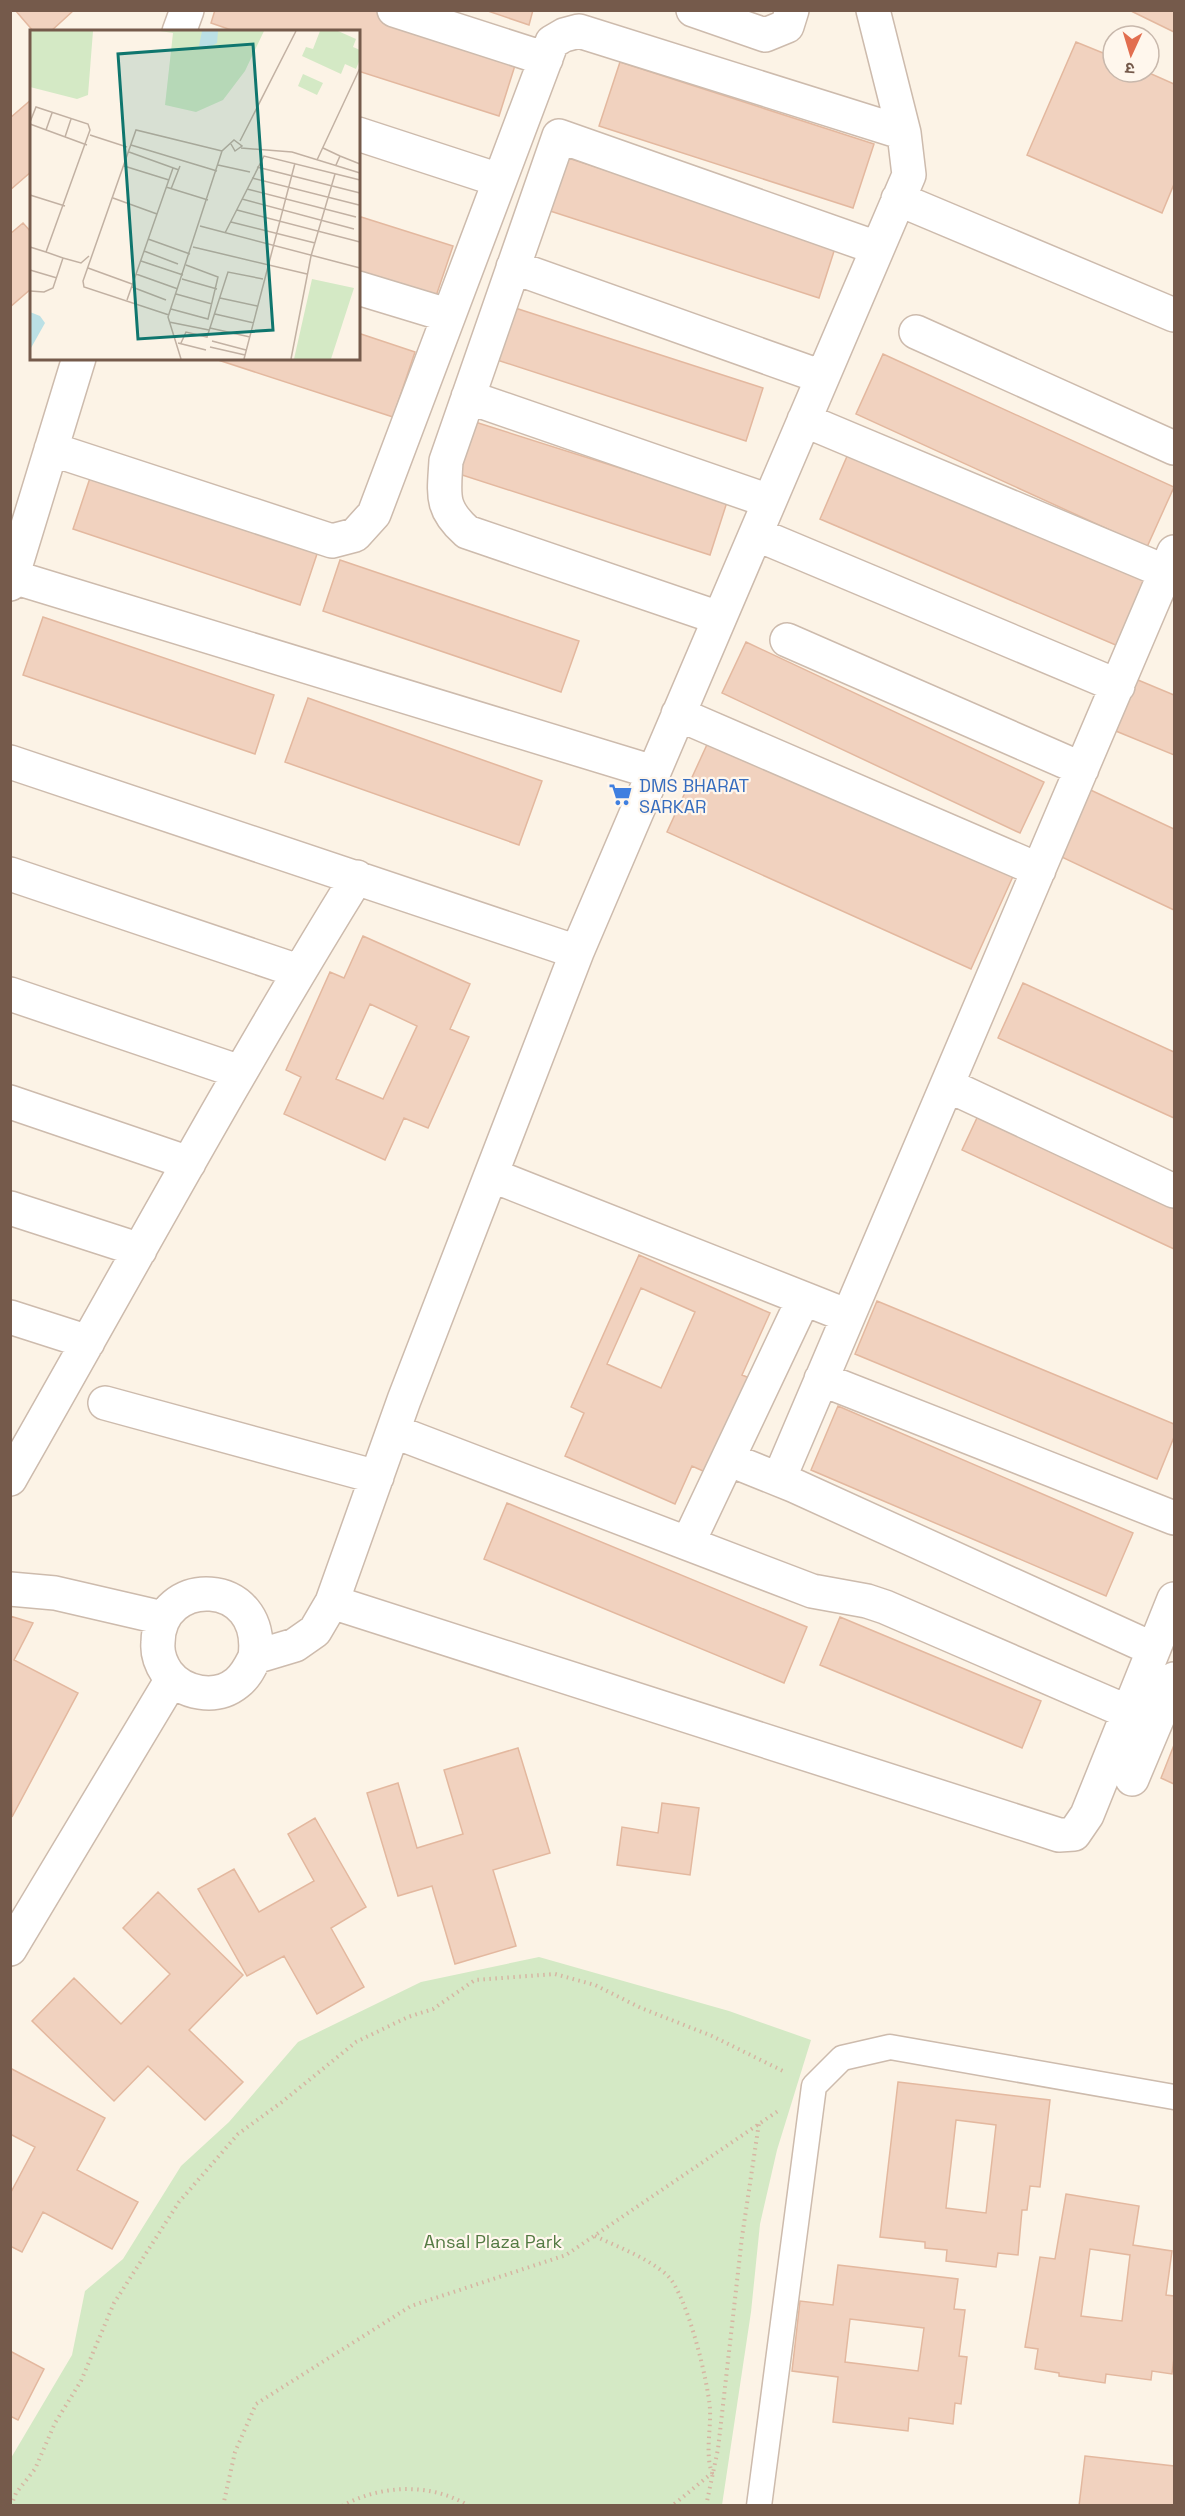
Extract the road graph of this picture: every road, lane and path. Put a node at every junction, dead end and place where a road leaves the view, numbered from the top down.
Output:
1 (187, 10) edge
2 (394, 10) edge
3 (693, 10) edge
4 (792, 10) edge
5 (873, 10) edge
6 (180, 30) edge
7 (560, 35) edge
8 (904, 133) junction
9 (360, 135) edge
10 (499, 180) junction
11 (898, 199) junction
12 (877, 248) junction
13 (513, 267) junction
14 (360, 289) edge
15 (447, 315) junction
16 (1174, 315) edge
17 (916, 332) dead end
18 (78, 360) edge
19 (822, 377) junction
20 (468, 397) junction
21 (804, 420) junction
22 (1174, 448) edge
23 (51, 449) junction
24 (769, 501) junction
25 (756, 534) junction
26 (1170, 562) edge
27 (11, 579) edge
28 (719, 618) junction
29 (787, 640) dead end
30 (1118, 686) junction
31 (678, 714) junction
32 (10, 762) edge
33 (1082, 770) junction
34 (653, 772) junction
35 (1039, 870) junction
36 (10, 874) edge
37 (357, 877) junction
38 (577, 952) junction
39 (298, 971) junction
40 (10, 994) edge
41 (240, 1072) junction
42 (947, 1085) junction
43 (10, 1102) edge
44 (189, 1162) junction
45 (491, 1175) junction
46 (1174, 1191) edge
47 (10, 1208) edge
48 (140, 1250) junction
49 (803, 1300) junction
50 (848, 1316) junction
51 (10, 1317) edge
52 (88, 1342) junction
53 (821, 1379) junction
54 (105, 1403) dead end
55 (393, 1431) junction
56 (23, 1432) edge
57 (728, 1459) junction
58 (377, 1477) junction
59 (10, 1479) edge
60 (779, 1479) junction
61 (1174, 1518) edge
62 (688, 1543) junction
63 (10, 1589) edge
64 (1174, 1599) edge
65 (332, 1602) junction
66 (163, 1618) junction
67 (1153, 1649) junction
68 (255, 1657) junction
69 (172, 1679) junction
70 (1173, 1687) edge
71 (1128, 1712) junction
72 (1132, 1779) dead end
73 (10, 1949) edge
74 (814, 2086) junction
75 (1174, 2097) edge
76 (759, 2123) junction
77 (594, 2236) junction
78 (712, 2473) junction
79 (11, 2505) edge
80 (224, 2505) edge
81 (342, 2505) edge
82 (469, 2505) edge
83 (672, 2505) edge
84 (706, 2505) edge
85 (759, 2505) edge

1 - 6 street
2 - 7 street
3 - 4 street
5 - 8 street
7 - 8 street
7 - 10 street
8 - 11 street
9 - 10 street
10 - 15 street
11 - 12 street
11 - 16 street
12 - 13 street
12 - 19 street
13 - 19 street
13 - 20 street
14 - 15 street
15 - 23 street
17 - 22 street
18 - 23 street
19 - 21 street
20 - 24 street
20 - 28 street
21 - 24 street
21 - 26 street
23 - 27 street
24 - 25 street
25 - 28 street
25 - 30 street
26 - 30 street
27 - 34 street
28 - 31 street
29 - 33 street
30 - 33 street
31 - 34 street
31 - 35 street
32 - 37 street
33 - 35 street
34 - 38 street
35 - 42 street
36 - 39 street
37 - 38 street
37 - 39 street
38 - 45 street
39 - 41 street
40 - 41 street
41 - 44 street
42 - 46 street
42 - 50 street
43 - 44 street
44 - 48 street
45 - 49 street
45 - 55 street
47 - 48 street
48 - 52 street
49 - 50 street
49 - 57 street
50 - 53 street
51 - 52 street
52 - 56 street
53 - 60 street
53 - 61 street
54 - 58 street
55 - 58 street
55 - 62 street
56 - 59 street
57 - 60 street
57 - 62 street
58 - 65 street
60 - 67 street
62 - 71 street
63 - 66 street
64 - 67 street
65 - 68 street
65 - 71 street
66 - 68 street
66 - 69 street
67 - 71 street
68 - 69 street
69 - 73 street
70 - 72 street
74 - 75 lane
74 - 76 path
74 - 79 path
74 - 85 lane
76 - 77 path
76 - 78 path
77 - 78 path
77 - 80 path
78 - 83 path
78 - 84 path
81 - 82 path

